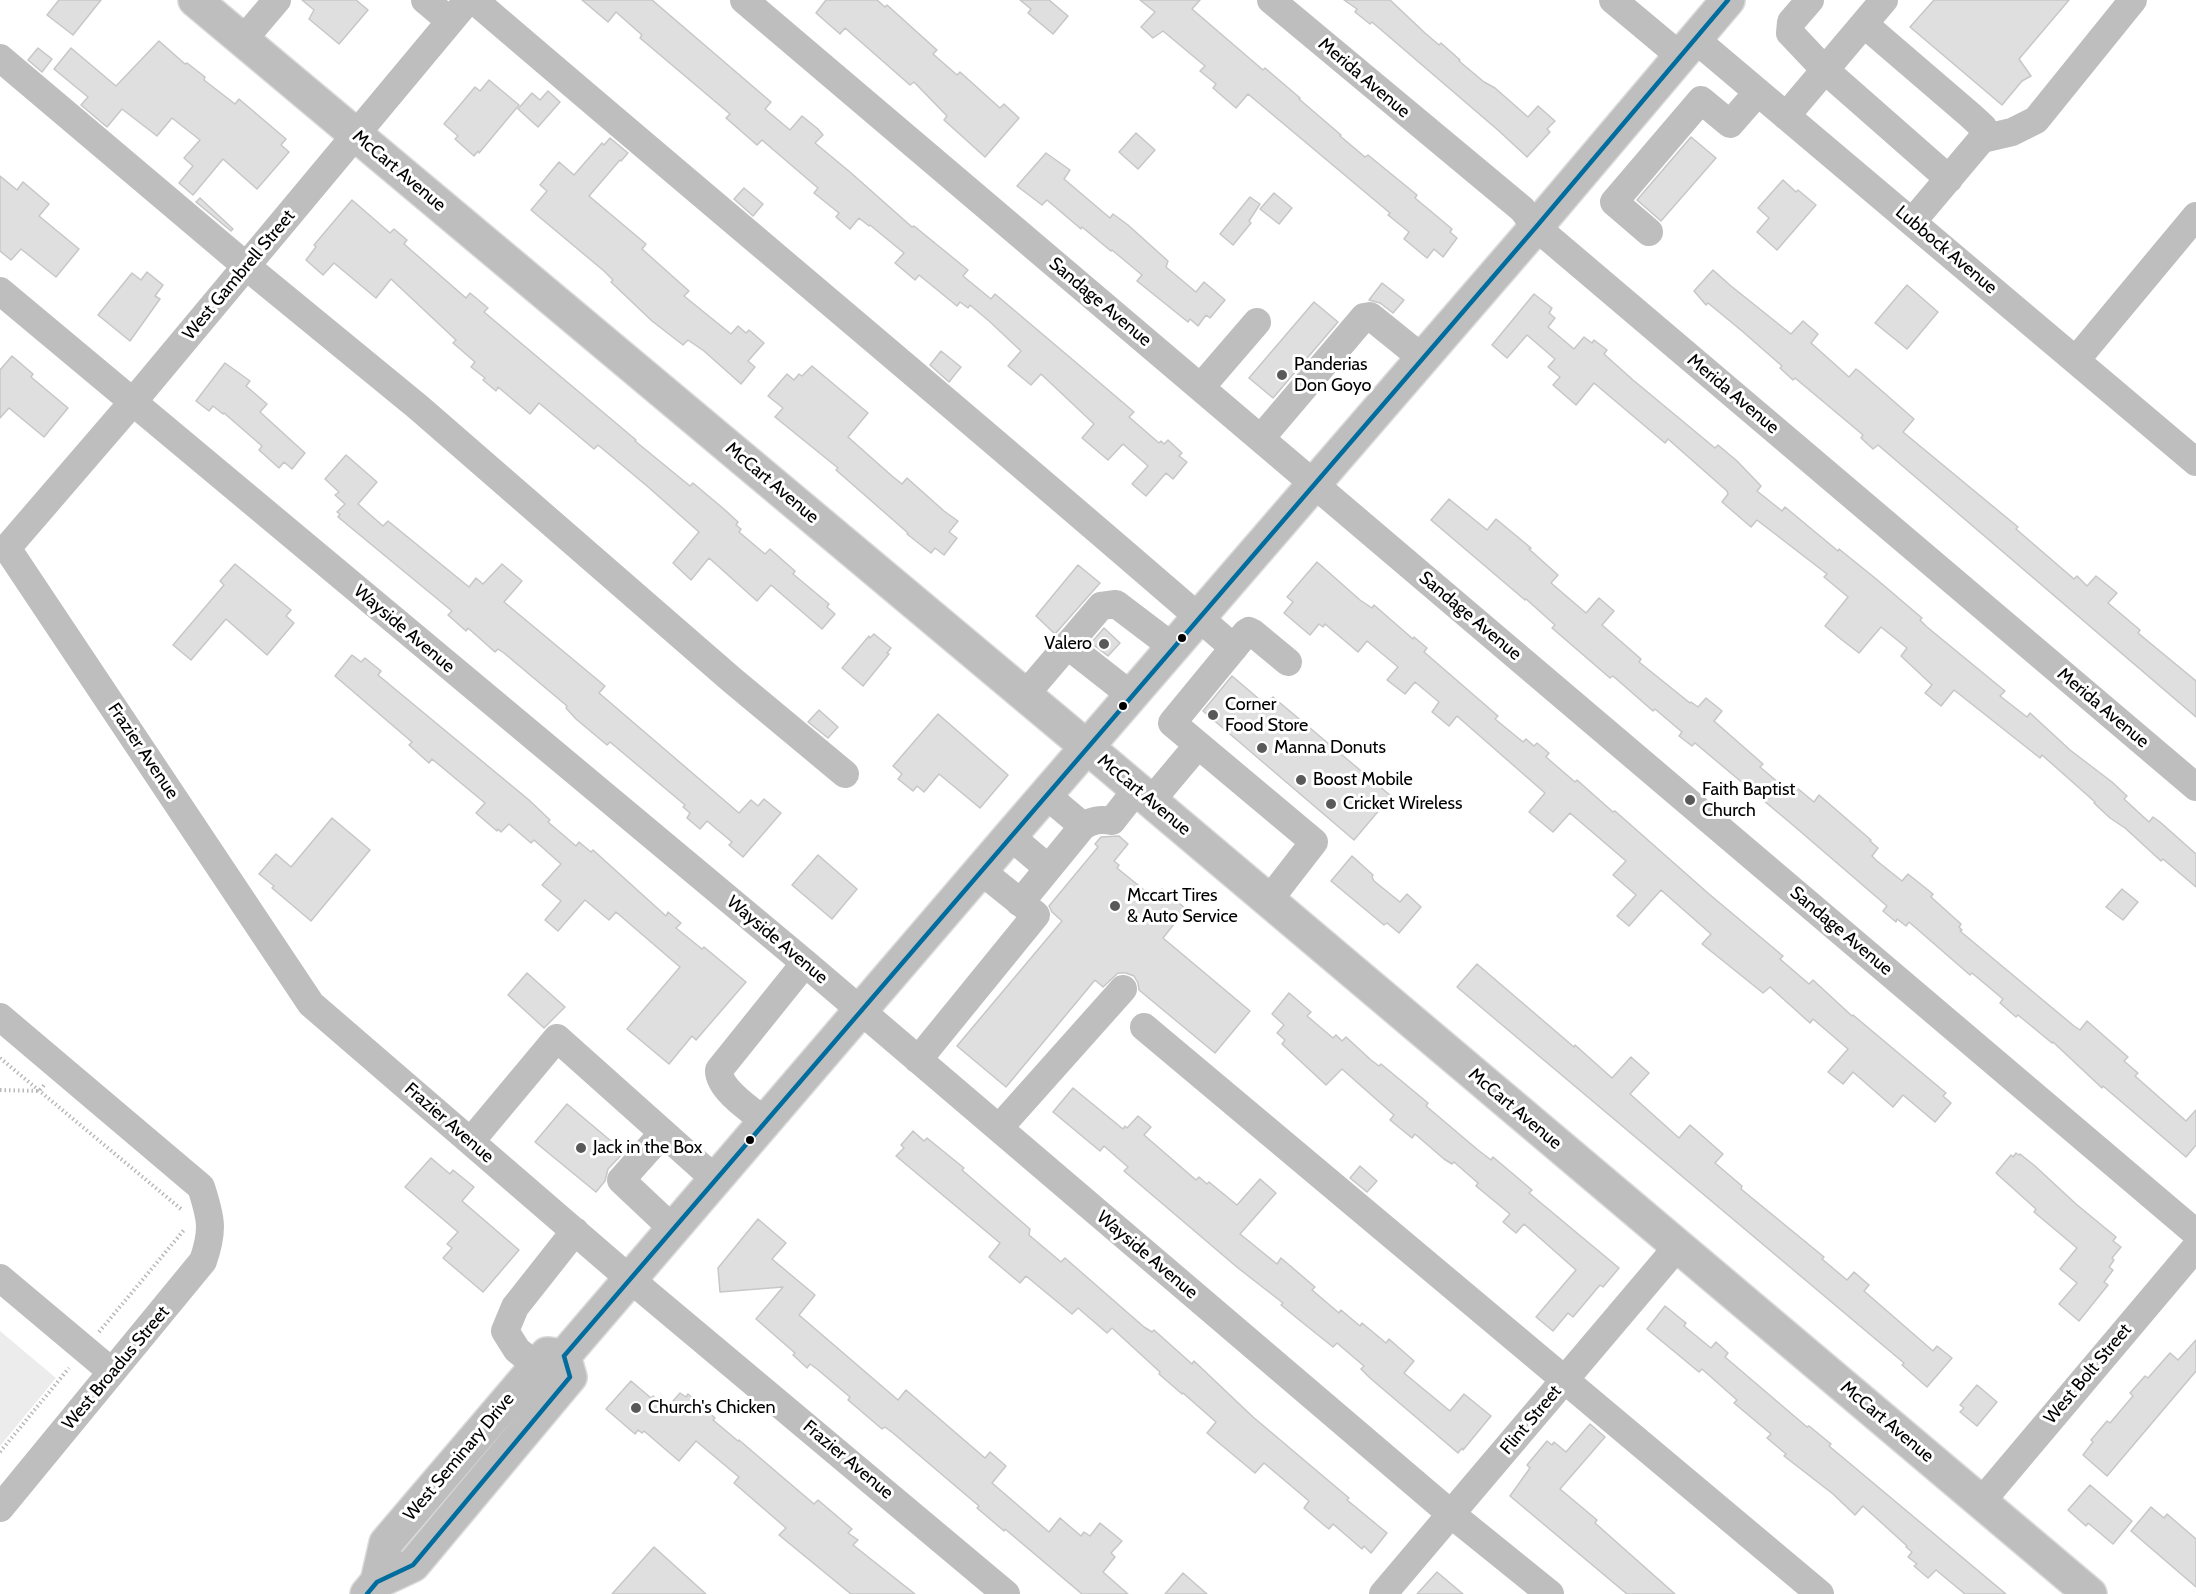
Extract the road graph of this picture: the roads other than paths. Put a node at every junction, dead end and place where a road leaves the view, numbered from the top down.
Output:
1 (195, 0) edge
2 (277, 0) edge
3 (425, 0) edge
4 (474, 0) edge
5 (744, 0) edge
6 (1271, 0) edge
7 (1614, 0) edge
8 (1728, 0) edge
9 (1810, 0) edge
10 (2133, 0) edge
11 (1870, 9) edge
12 (459, 10) edge
13 (243, 40) junction
14 (1688, 48) junction
15 (0, 58) edge
16 (1825, 70) junction
17 (1653, 88) junction
18 (1758, 92) junction
19 (1687, 116) junction
20 (1786, 116) junction
21 (356, 134) junction
22 (1982, 139) junction
23 (1581, 175) junction
24 (1949, 179) junction
25 (1614, 202) junction
26 (2196, 216) edge
27 (1912, 222) junction
28 (1536, 227) junction
29 (1649, 232) dead end
30 (246, 266) junction
31 (0, 291) edge
32 (1257, 322) dead end
33 (1422, 358) junction
34 (2076, 360) junction
35 (1201, 387) junction
36 (132, 403) junction
37 (1261, 438) junction
38 (2196, 462) edge
39 (1315, 484) junction
40 (8, 548) joint
41 (1199, 618) junction
42 (1067, 645) junction
43 (1174, 648) junction
44 (1234, 648) junction
45 (1288, 662) dead end
46 (1133, 694) junction
47 (1025, 695) junction
48 (1172, 723) junction
49 (1198, 745) junction
50 (1087, 747) junction
51 (845, 774) dead end
52 (2196, 787) edge
53 (1046, 795) junction
54 (1144, 795) junction
55 (1083, 826) junction
56 (1010, 836) junction
57 (1048, 868) junction
58 (981, 870) junction
59 (1269, 900) junction
60 (1020, 903) junction
61 (805, 963) junction
62 (1123, 989) dead end
63 (861, 1012) junction
64 (0, 1017) edge
65 (1144, 1027) dead end
66 (918, 1060) junction
67 (766, 1122) junction
68 (999, 1128) junction
69 (663, 1133) junction
70 (471, 1141) junction
71 (716, 1180) junction
72 (673, 1229) junction
73 (575, 1231) junction
74 (2196, 1233) edge
75 (1678, 1246) junction
76 (2196, 1247) edge
77 (0, 1278) edge
78 (631, 1278) junction
79 (554, 1370) junction
80 (112, 1372) junction
81 (1564, 1380) junction
82 (1981, 1502) junction
83 (1, 1506) edge
84 (1451, 1514) junction
85 (372, 1588) edge
86 (1006, 1594) edge
87 (1383, 1594) edge
88 (1550, 1594) edge
89 (1820, 1594) edge
90 (2090, 1594) edge

1 - 13 main road, McCart Avenue
2 - 13 street
3 - 12 street
4 - 41 street
5 - 35 street, Sandage Avenue
6 - 28 street, Merida Avenue
7 - 14 street, Lubbock Avenue
8 - 14 main road, West Seminary Drive
9 - 16 street
10 - 22 street
11 - 16 street
11 - 22 street
12 - 21 street, West Gambrell Street
13 - 21 main road, McCart Avenue
14 - 17 main road, West Seminary Drive
14 - 18 street, Lubbock Avenue
15 - 30 street
16 - 20 street
16 - 24 street
17 - 19 street
17 - 23 main road, West Seminary Drive
18 - 19 street
18 - 20 street, Lubbock Avenue
19 - 25 street
20 - 27 street, Lubbock Avenue
21 - 30 street, West Gambrell Street
21 - 47 main road, McCart Avenue
22 - 24 street
23 - 25 street
23 - 28 main road, West Seminary Drive
24 - 27 street
25 - 29 street
26 - 34 street
27 - 34 street, Lubbock Avenue
28 - 33 main road, West Seminary Drive
28 - 52 street, Merida Avenue
30 - 36 street, West Gambrell Street
30 - 51 street
31 - 36 street, Wayside Avenue
32 - 35 street
33 - 37 street
33 - 39 main road, West Seminary Drive
34 - 38 street, Lubbock Avenue
35 - 37 street, Sandage Avenue
36 - 40 street, West Gambrell Street
36 - 61 street, Wayside Avenue
37 - 39 street, Sandage Avenue
39 - 41 main road, West Seminary Drive
39 - 74 street, Sandage Avenue
40 - 70 street, Frazier Avenue
41 - 43 main road, West Seminary Drive
41 - 44 street
42 - 43 street
42 - 46 street
42 - 47 street
43 - 46 main road, West Seminary Drive
44 - 45 street
44 - 48 street
46 - 48 street
46 - 50 main road, West Seminary Drive
47 - 50 main road, McCart Avenue
48 - 49 street
49 - 54 street
49 - 59 street
50 - 53 main road, West Seminary Drive
50 - 54 main road, McCart Avenue
53 - 55 street
53 - 56 main road, West Seminary Drive
54 - 55 street
54 - 59 main road, McCart Avenue
55 - 57 street
56 - 57 street
56 - 58 main road, West Seminary Drive
57 - 60 street
58 - 60 street
58 - 63 main road, West Seminary Drive
59 - 75 main road, McCart Avenue
60 - 66 street
61 - 63 street, Wayside Avenue
61 - 67 street
62 - 68 street
63 - 66 street, Wayside Avenue
63 - 67 main road, West Seminary Drive
64 - 80 street, West Broadus Street
65 - 81 street
66 - 68 street, Wayside Avenue
67 - 71 main road, West Seminary Drive
68 - 84 street, Wayside Avenue
69 - 70 street
69 - 71 street
69 - 72 street
70 - 73 street, Frazier Avenue
71 - 72 main road, West Seminary Drive
72 - 78 main road, West Seminary Drive
73 - 78 street, Frazier Avenue
73 - 79 street
75 - 81 street, Flint Street
75 - 82 main road, McCart Avenue
76 - 82 street, West Bolt Street
77 - 80 street
78 - 79 main road, West Seminary Drive
78 - 86 street, Frazier Avenue
79 - 85 main road, West Seminary Drive
80 - 83 street, West Broadus Street
81 - 84 street, Flint Street
81 - 89 street
82 - 90 main road, McCart Avenue
84 - 87 street, Flint Street
84 - 88 street, Wayside Avenue

